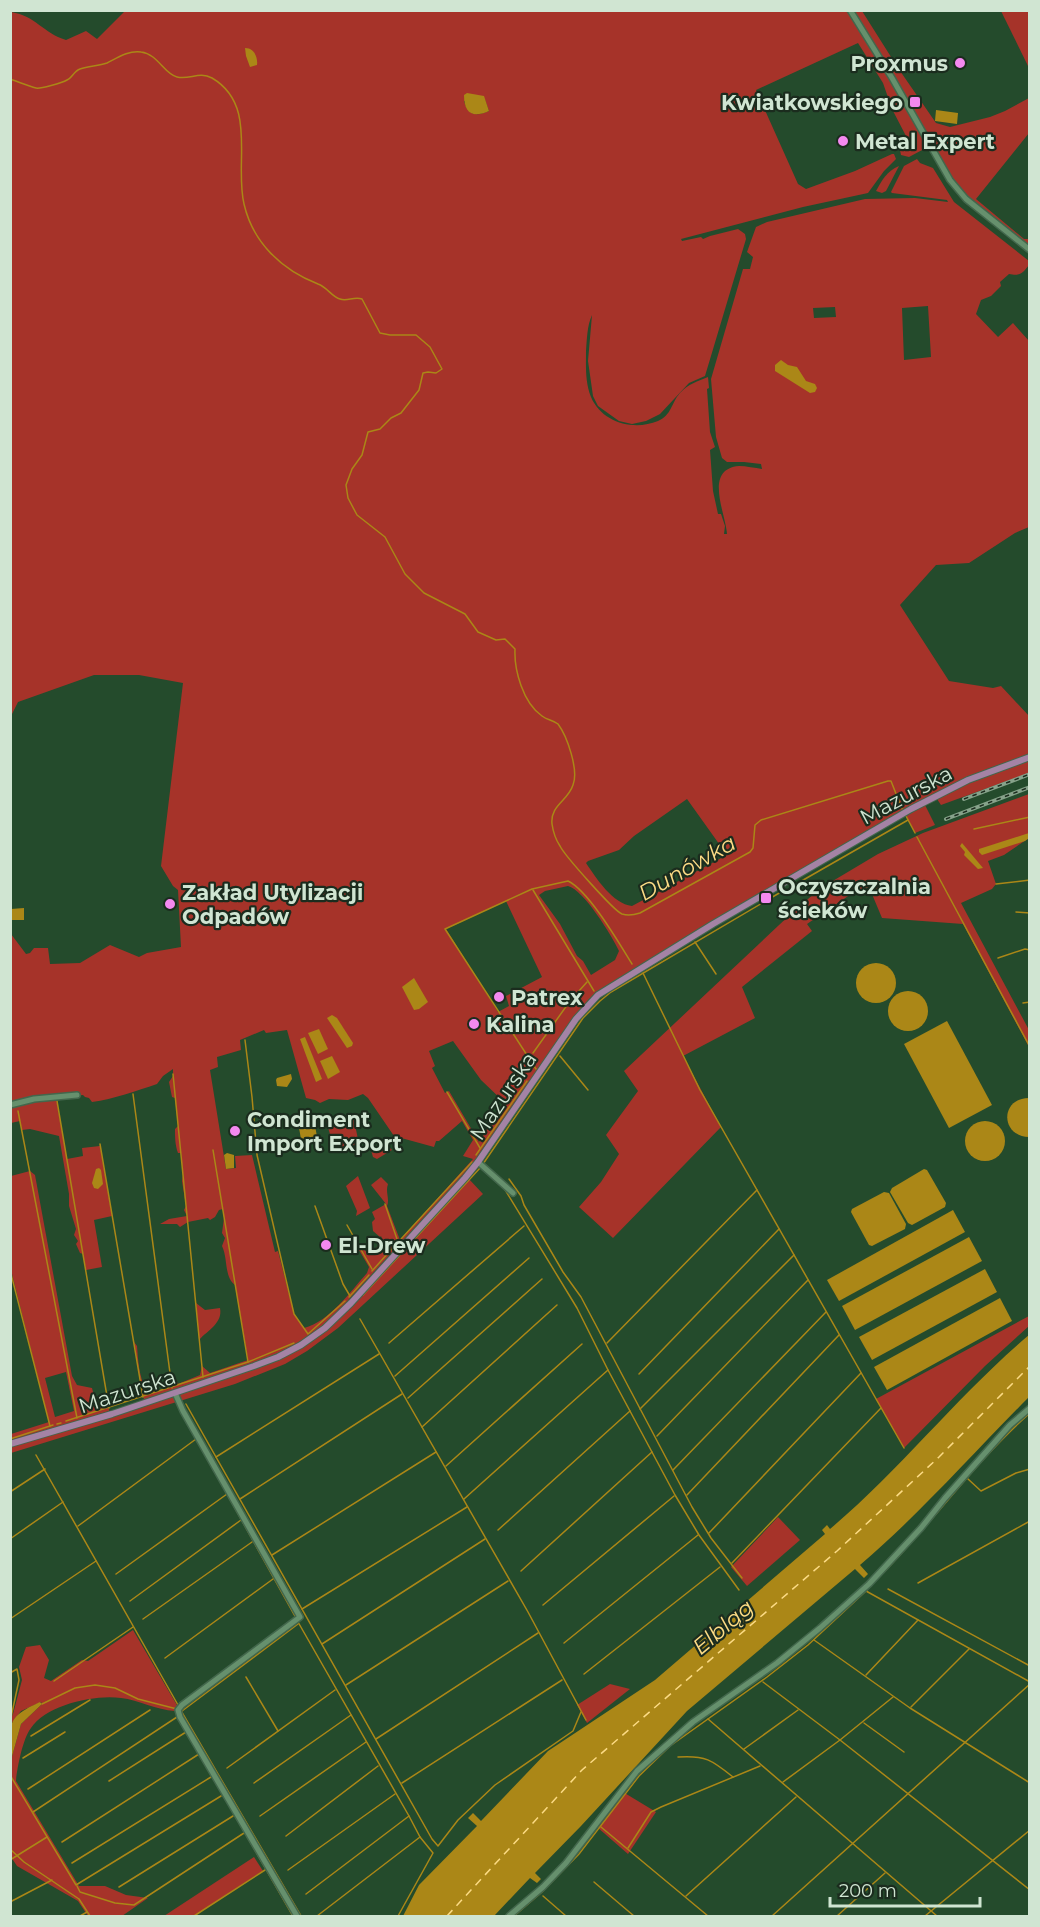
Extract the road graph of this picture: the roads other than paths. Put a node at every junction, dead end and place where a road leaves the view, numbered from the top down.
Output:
1 (850, 10) edge
2 (1029, 250) edge
3 (1029, 757) edge
4 (77, 1095) dead end
5 (10, 1105) edge
6 (478, 1162) junction
7 (513, 1193) dead end
8 (175, 1393) junction
9 (1029, 1408) edge
10 (10, 1444) edge
11 (297, 1917) edge
12 (509, 1917) edge

1 - 2 street
3 - 6 main road, Mazurska
4 - 5 street
6 - 7 street
6 - 8 main road, Mazurska
8 - 10 main road, Mazurska
8 - 11 street
9 - 12 street

